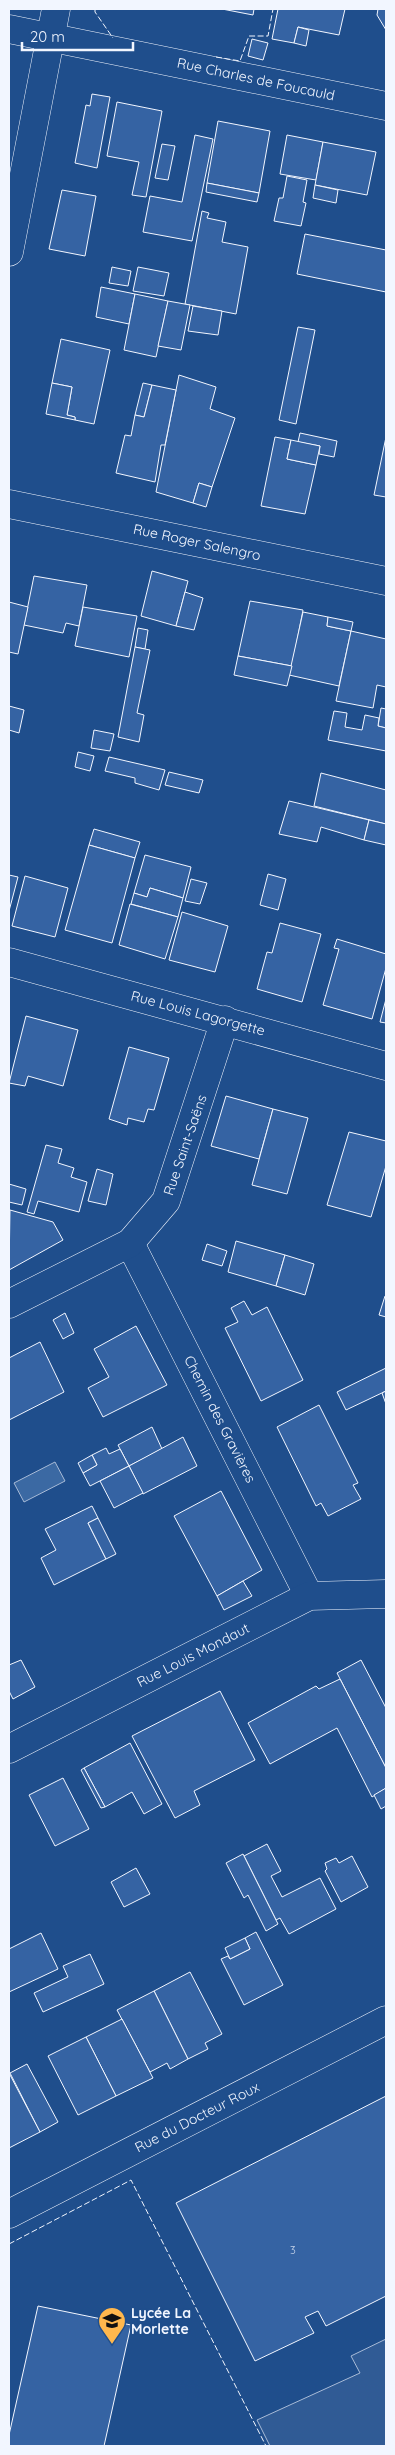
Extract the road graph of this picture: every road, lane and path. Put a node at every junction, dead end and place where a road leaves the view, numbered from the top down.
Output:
1 (56, 9) edge
2 (9, 29) edge
3 (50, 38) junction
4 (386, 106) edge
5 (9, 252) edge
6 (9, 504) edge
7 (386, 581) edge
8 (9, 962) edge
9 (226, 1020) junction
10 (386, 1066) edge
11 (130, 1243) junction
12 (9, 1304) edge
13 (386, 1594) edge
14 (309, 1596) junction
15 (9, 1749) edge
16 (386, 2020) edge
17 (9, 2214) edge

1 - 3 street
2 - 3 street, Rue Charles de Foucauld
3 - 4 street, Rue Charles de Foucauld
3 - 5 street
6 - 7 street, Rue Roger Salengro
8 - 9 street, Rue Louis Lagorgette
9 - 10 street, Rue Louis Lagorgette
9 - 11 street, Rue Saint-Saëns
11 - 12 street, Rue Saint-Saëns
11 - 14 street, Chemin des Gravières
13 - 14 street, Rue Louis Mondaut
14 - 15 street, Rue Louis Mondaut
16 - 17 street, Rue du Docteur Roux

